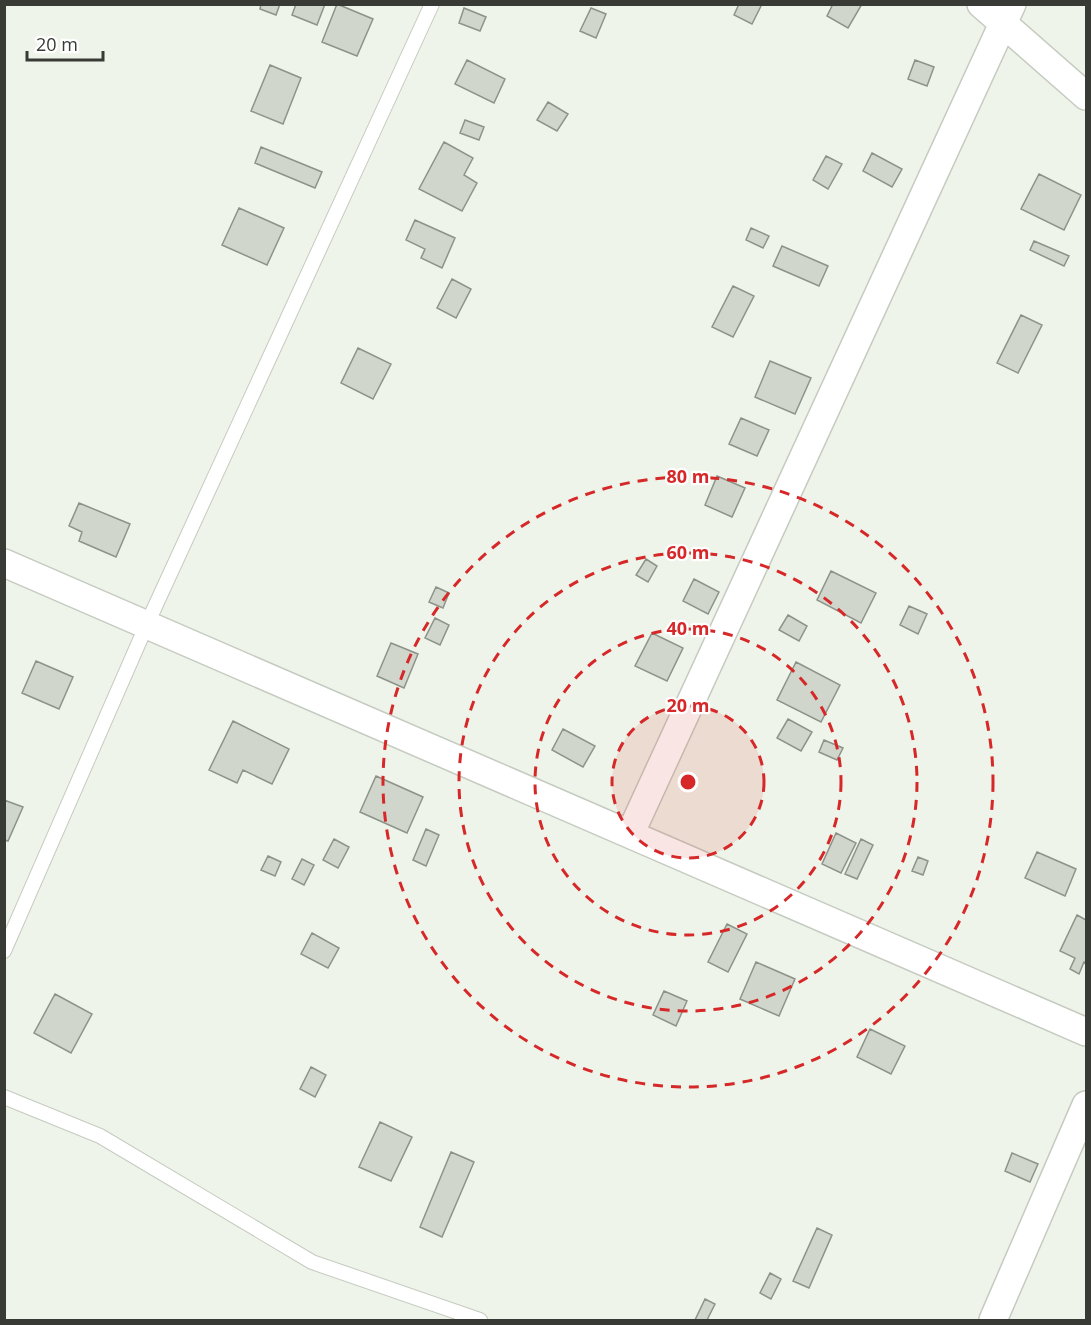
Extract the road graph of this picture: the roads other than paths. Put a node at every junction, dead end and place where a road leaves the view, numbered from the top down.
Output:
1 (432, 4) edge
2 (981, 4) edge
3 (1007, 14) edge
4 (1086, 96) edge
5 (4, 563) edge
6 (147, 624) junction
7 (631, 832) junction
8 (4, 951) edge
9 (1086, 1032) edge
10 (4, 1097) edge
11 (1086, 1105) edge
12 (480, 1320) edge
13 (993, 1320) edge

1 - 6 lane
2 - 3 street
3 - 4 street
3 - 7 street
5 - 6 street
6 - 7 street
6 - 8 lane
7 - 9 street
10 - 12 lane
11 - 13 street

